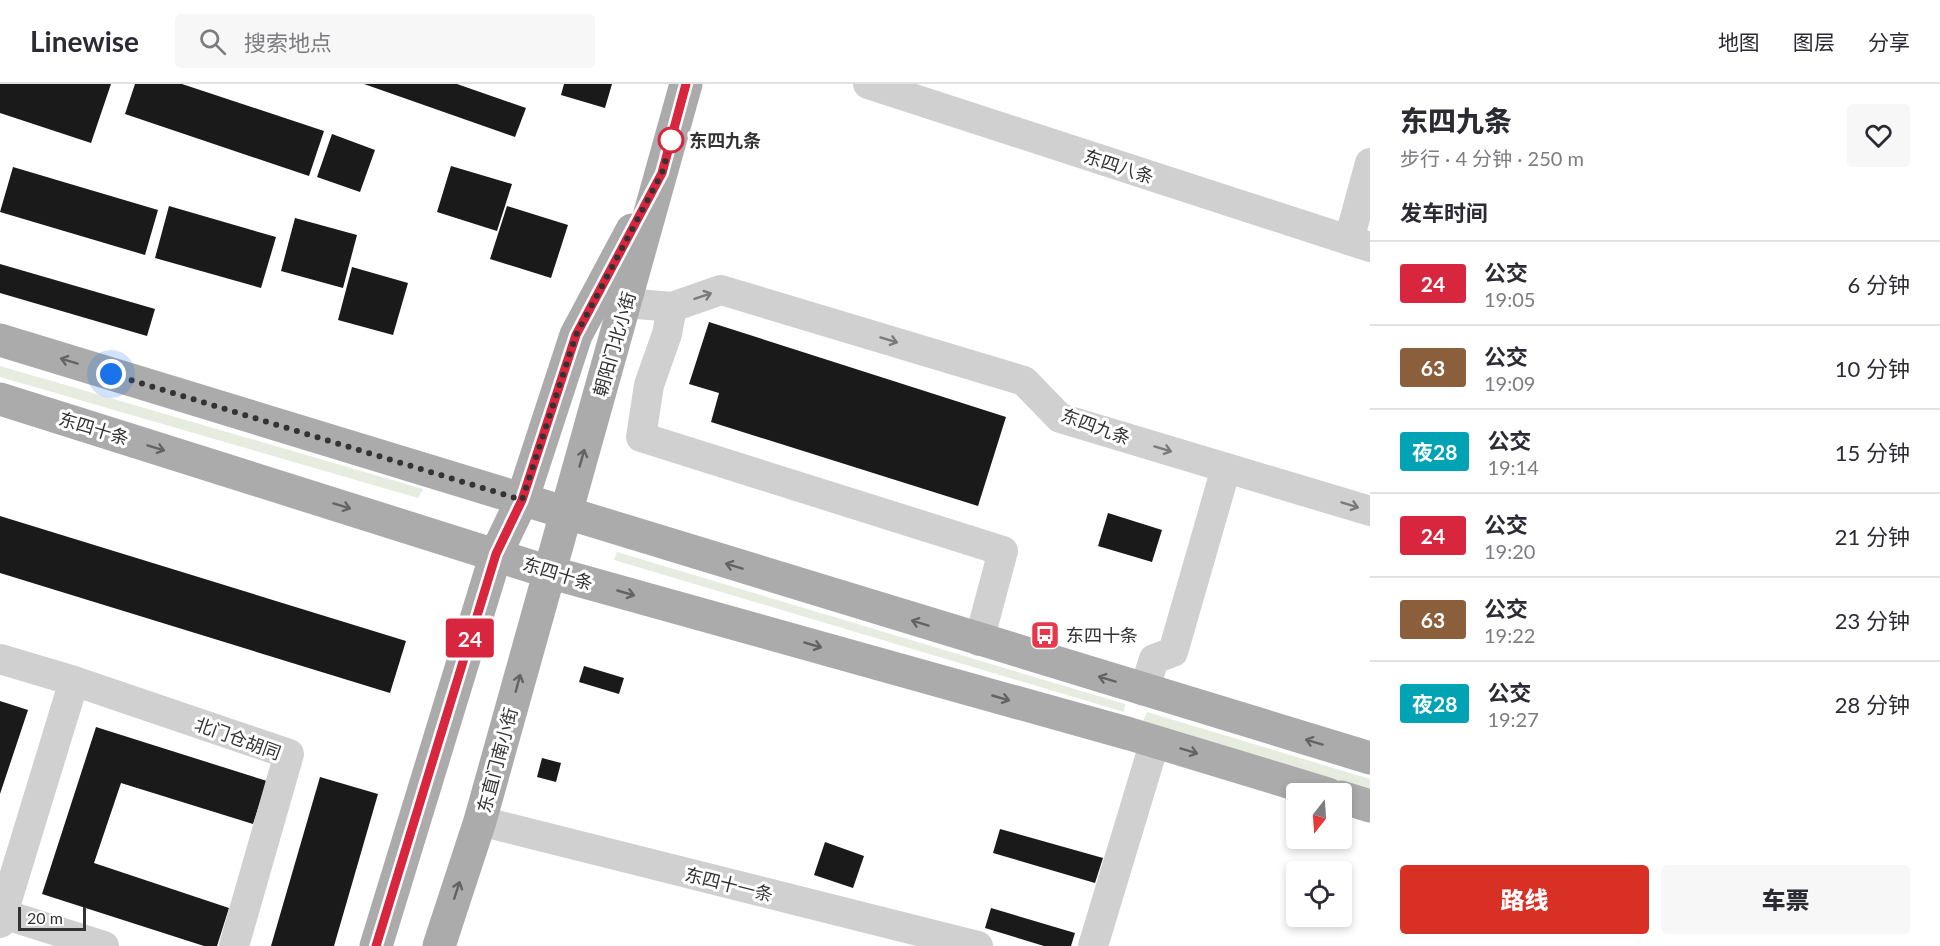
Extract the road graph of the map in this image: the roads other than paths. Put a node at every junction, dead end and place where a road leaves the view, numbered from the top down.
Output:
1 (686, 84) edge
2 (868, 84) edge
3 (1370, 163) edge
4 (662, 173) junction
5 (1359, 244) edge
6 (626, 303) junction
7 (672, 307) junction
8 (0, 340) edge
9 (0, 399) edge
10 (1226, 468) junction
11 (522, 500) junction
12 (1370, 511) edge
13 (566, 515) junction
14 (496, 554) junction
15 (549, 572) junction
16 (979, 641) junction
17 (0, 659) edge
18 (74, 681) junction
19 (1144, 691) junction
20 (1155, 741) junction
21 (1370, 758) edge
22 (1292, 783) edge
23 (1352, 800) edge
24 (1370, 806) edge
25 (480, 821) junction
26 (1, 916) edge
27 (104, 946) edge
28 (234, 946) edge
29 (376, 946) edge
30 (440, 946) edge
31 (978, 946) edge
32 (1093, 946) edge

1 - 4 main road, 朝阳门北小街
2 - 5 street, 东四八条
3 - 5 street
4 - 6 main road, 朝阳门北小街
4 - 11 main road, 朝阳门北小街
6 - 7 street, 东四九条
13 -> 6 main road, 朝阳门北小街
7 -> 10 street, 东四九条
7 - 16 street
11 -> 8 main road
9 -> 14 main road, 东四十条
10 -> 12 street, 东四九条
10 - 19 street
11 - 13 main road
11 - 14 main road, 朝阳门北小街
13 - 15 main road, 朝阳门北小街
16 -> 13 main road
14 - 15 main road, 东四十条
14 - 29 main road
15 -> 20 main road, 东四十条
25 -> 15 main road, 东直门南小街
19 -> 16 main road
17 - 18 street, 北门仓胡同
18 - 26 street
18 - 28 street, 北门仓胡同
21 -> 19 main road
20 -> 22 main road, 东四十条
20 - 32 street
23 - 24 main road
30 -> 25 main road, 东直门南小街
25 - 31 street, 东四十一条
26 - 27 street

